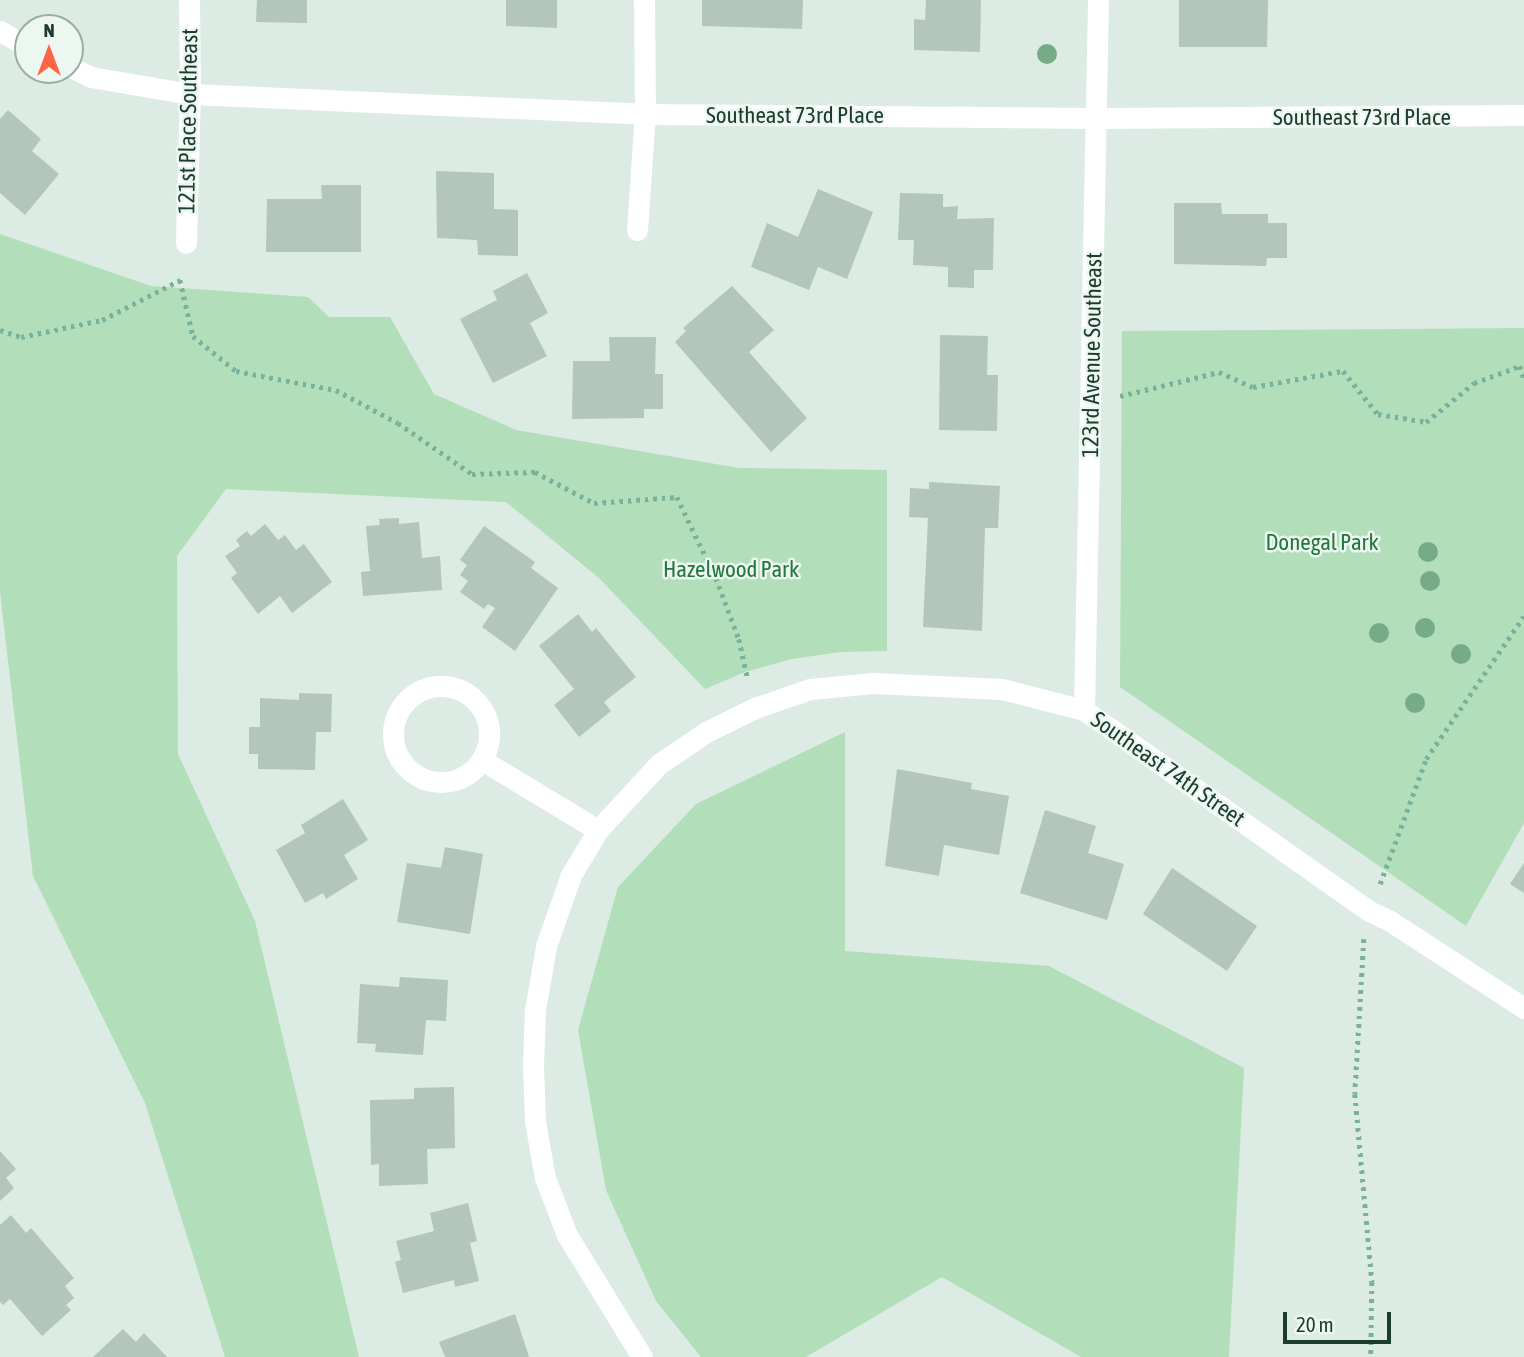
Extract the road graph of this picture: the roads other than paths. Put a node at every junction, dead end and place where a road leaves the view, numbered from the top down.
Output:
1 (189, 0) edge
2 (645, 0) edge
3 (1098, 0) edge
4 (84, 73) edge
5 (190, 94) junction
6 (645, 114) junction
7 (1524, 115) edge
8 (1097, 118) junction
9 (637, 230) dead end
10 (186, 243) dead end
11 (1084, 710) junction
12 (482, 760) junction
13 (598, 830) junction
14 (1524, 1008) edge
15 (642, 1357) edge

1 - 5 street, 121st Place Southeast
2 - 6 street
3 - 8 street, 123rd Avenue Southeast
4 - 5 street, Southeast 73rd Place
5 - 6 street, Southeast 73rd Place
5 - 10 street, 121st Place Southeast
6 - 8 street, Southeast 73rd Place
6 - 9 street
7 - 8 street, Southeast 73rd Place
8 - 11 street, 123rd Avenue Southeast
11 - 13 street, Southeast 74th Street
11 - 14 street, Southeast 74th Street
12 - 12 street
12 - 13 street
13 - 15 street, Southeast 74th Street

